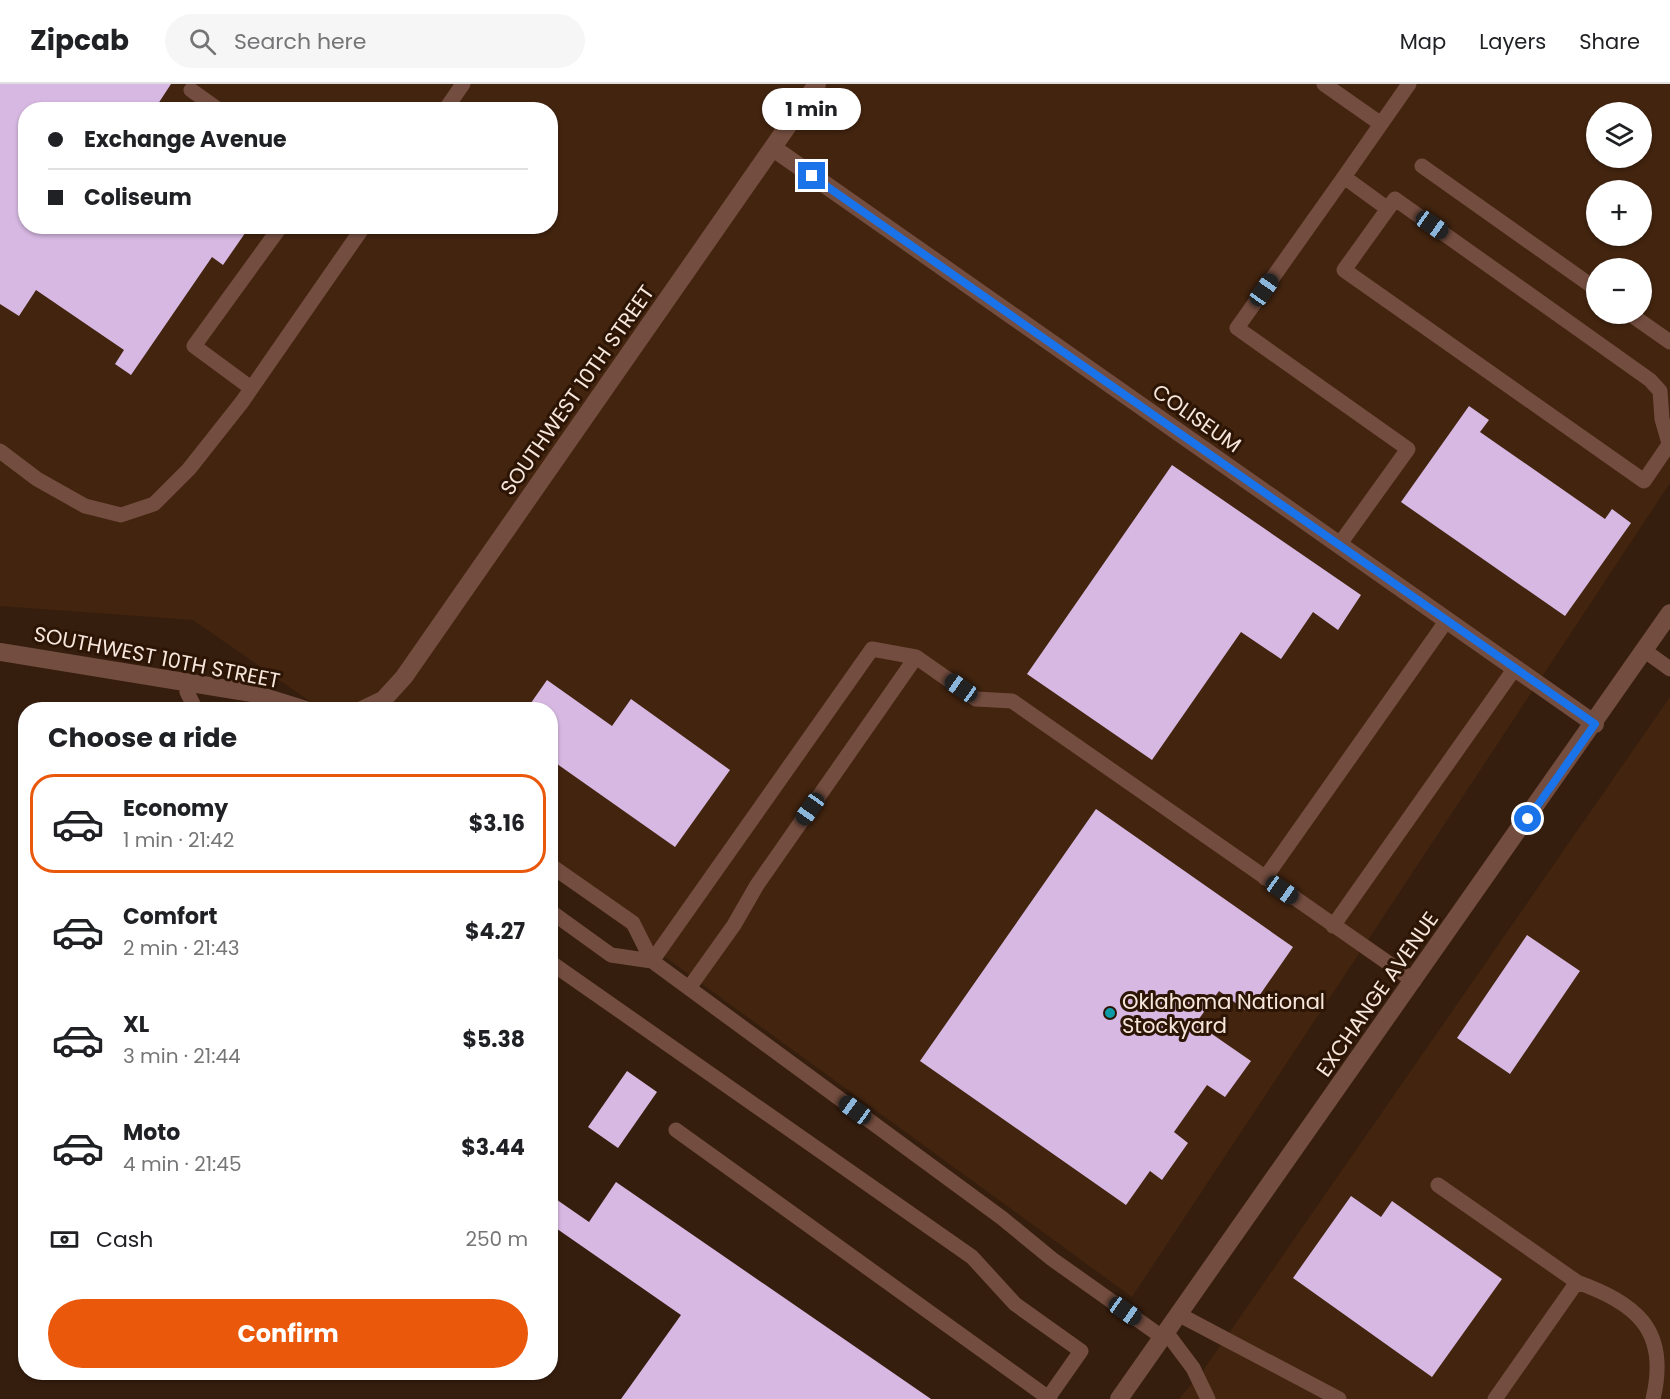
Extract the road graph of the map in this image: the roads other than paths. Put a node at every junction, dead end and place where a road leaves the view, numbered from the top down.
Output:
1 (463, 84) edge
2 (817, 84) edge
3 (1324, 84) edge
4 (1409, 84) edge
5 (191, 90) dead end
6 (208, 102) edge
7 (451, 102) edge
8 (1381, 124) junction
9 (773, 148) junction
10 (1422, 166) dead end
11 (1344, 177) junction
12 (1388, 209) junction
13 (275, 234) edge
14 (358, 234) edge
15 (1586, 282) edge
16 (1644, 324) edge
17 (1670, 342) edge
18 (251, 388) junction
19 (1669, 447) edge
20 (0, 452) edge
21 (1339, 545) junction
22 (1670, 613) edge
23 (1447, 620) junction
24 (1645, 651) junction
25 (0, 652) edge
26 (916, 657) junction
27 (1515, 668) junction
28 (1670, 669) edge
29 (189, 682) junction
30 (192, 702) edge
31 (281, 702) edge
32 (379, 702) edge
33 (1595, 724) junction
34 (558, 871) edge
35 (1265, 878) junction
36 (558, 917) edge
37 (1334, 926) junction
38 (652, 961) junction
39 (558, 968) edge
40 (1414, 981) junction
41 (689, 988) junction
42 (676, 1130) dead end
43 (1438, 1185) dead end
44 (1577, 1282) junction
45 (1178, 1314) junction
46 (1164, 1334) junction
47 (1049, 1398) edge
48 (1119, 1399) edge
49 (1208, 1399) edge
50 (1339, 1399) edge
51 (1495, 1399) edge
52 (1653, 1399) edge

1 - 7 lane
2 - 9 street, SOUTHWEST 10TH STREET
3 - 8 lane
4 - 8 lane
5 - 6 lane
8 - 11 lane
9 - 21 street, COLISEUM
9 - 32 street, SOUTHWEST 10TH STREET
10 - 15 lane
11 - 12 lane
11 - 21 lane
12 - 19 lane
12 - 19 lane
13 - 18 lane
14 - 18 lane
16 - 17 lane
18 - 20 lane
21 - 23 street, COLISEUM
22 - 24 street, EXCHANGE AVENUE
23 - 27 street, COLISEUM
23 - 35 lane
24 - 28 lane
24 - 33 street, EXCHANGE AVENUE
25 - 29 street, SOUTHWEST 10TH STREET
26 - 35 lane
26 - 38 lane
26 - 41 lane
27 - 33 street, COLISEUM
27 - 37 lane
29 - 30 lane
29 - 31 street, SOUTHWEST 10TH STREET
33 - 40 street, EXCHANGE AVENUE
34 - 38 lane
35 - 37 lane
36 - 38 lane
37 - 40 lane
38 - 41 lane
39 - 47 lane
40 - 45 street, EXCHANGE AVENUE
41 - 46 lane
42 - 47 lane
43 - 44 lane
44 - 51 lane
44 - 52 lane
45 - 46 street, EXCHANGE AVENUE
45 - 50 lane
46 - 48 street, EXCHANGE AVENUE
46 - 49 lane

